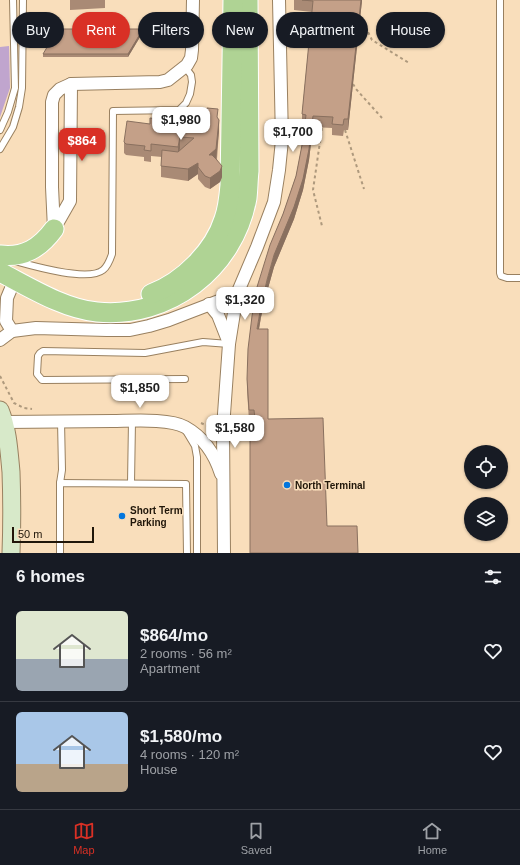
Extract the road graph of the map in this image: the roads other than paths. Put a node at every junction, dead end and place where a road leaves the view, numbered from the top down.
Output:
1 (13, 0) edge
2 (23, 0) edge
3 (193, 0) edge
4 (233, 0) edge
5 (248, 0) edge
6 (279, 0) edge
7 (500, 0) edge
8 (185, 67) junction
9 (70, 84) junction
10 (0, 130) edge
11 (0, 149) edge
12 (54, 229) junction
13 (0, 257) edge
14 (7, 275) edge
15 (520, 278) edge
16 (237, 294) junction
17 (209, 304) junction
18 (12, 331) junction
19 (0, 340) edge
20 (229, 344) junction
21 (185, 379) dead end
22 (2, 416) edge
23 (61, 421) junction
24 (132, 421) junction
25 (184, 426) junction
26 (60, 483) junction
27 (131, 483) junction
28 (224, 487) junction
29 (11, 553) edge
30 (60, 553) edge
31 (187, 553) edge
32 (197, 553) edge
33 (224, 553) edge

1 - 10 lane
2 - 11 lane
3 - 8 street
4 - 13 main road
5 - 14 main road
6 - 16 street
7 - 15 lane
8 - 9 street
8 - 13 lane
9 - 12 street
9 - 12 street
12 - 13 main road
14 - 18 street
16 - 17 street
16 - 20 street
17 - 18 street
17 - 20 street
18 - 19 street
20 - 21 lane
20 - 28 street
22 - 23 street
22 - 29 street
23 - 24 street
23 - 26 lane
24 - 25 street
24 - 27 lane
25 - 28 street
25 - 32 lane
26 - 27 lane
26 - 30 lane
27 - 31 lane
28 - 33 street

